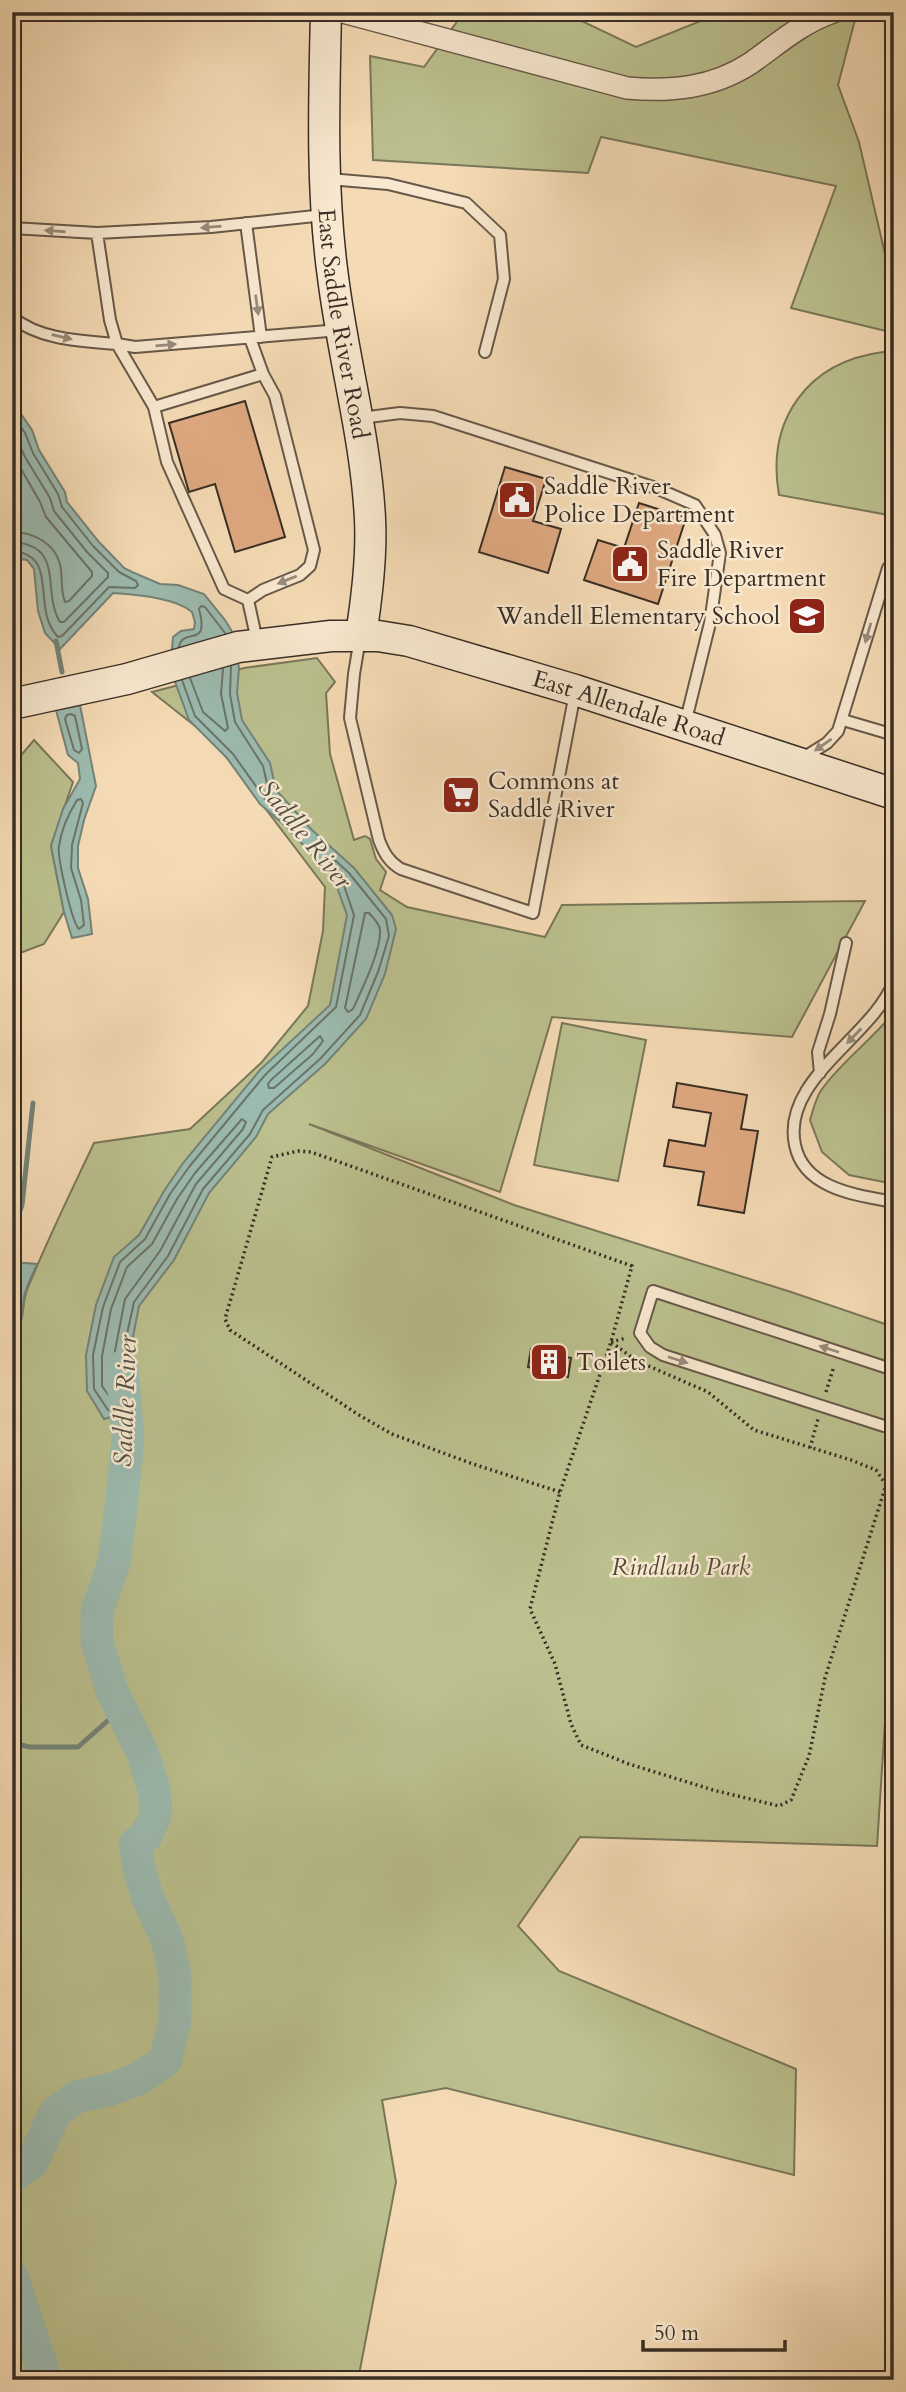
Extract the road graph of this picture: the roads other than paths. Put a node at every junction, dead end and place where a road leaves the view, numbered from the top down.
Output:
1 (326, 12) edge
2 (343, 12) edge
3 (833, 12) edge
4 (326, 179) junction
5 (328, 215) junction
6 (246, 223) junction
7 (12, 228) edge
8 (97, 233) junction
9 (12, 317) edge
10 (340, 330) junction
11 (256, 338) junction
12 (117, 344) junction
13 (485, 352) dead end
14 (263, 374) junction
15 (154, 407) junction
16 (356, 419) junction
17 (894, 569) edge
18 (248, 600) junction
19 (361, 635) junction
20 (248, 645) junction
21 (575, 690) junction
22 (14, 701) edge
23 (843, 720) junction
24 (685, 727) junction
25 (894, 735) edge
26 (795, 763) junction
27 (894, 794) edge
28 (846, 943) dead end
29 (894, 981) edge
30 (820, 1073) junction
31 (894, 1202) edge
32 (894, 1370) edge
33 (894, 1426) edge

1 - 4 main road, East Saddle River Road
2 - 3 street
4 - 5 main road, East Saddle River Road
4 - 13 lane
5 - 6 lane
5 - 10 main road, East Saddle River Road
6 -> 8 lane
6 -> 11 lane
8 -> 7 lane
8 - 12 lane
9 -> 12 lane
10 - 11 lane
10 - 16 main road, East Saddle River Road
12 -> 11 lane
11 - 14 lane
12 - 15 lane
14 - 15 lane
14 -> 18 lane
15 - 18 lane
16 - 19 main road, East Saddle River Road
16 - 24 lane
17 -> 23 lane
18 - 20 lane
19 - 20 main road, East Allendale Road
19 - 21 main road, East Allendale Road
19 - 21 lane
20 - 22 main road, East Allendale Road
21 - 24 main road, East Allendale Road
23 - 25 lane
23 -> 26 lane
24 - 26 main road, East Allendale Road
26 - 27 main road, East Allendale Road
28 - 30 lane
29 -> 30 lane
30 - 31 lane
32 -> 33 lane

